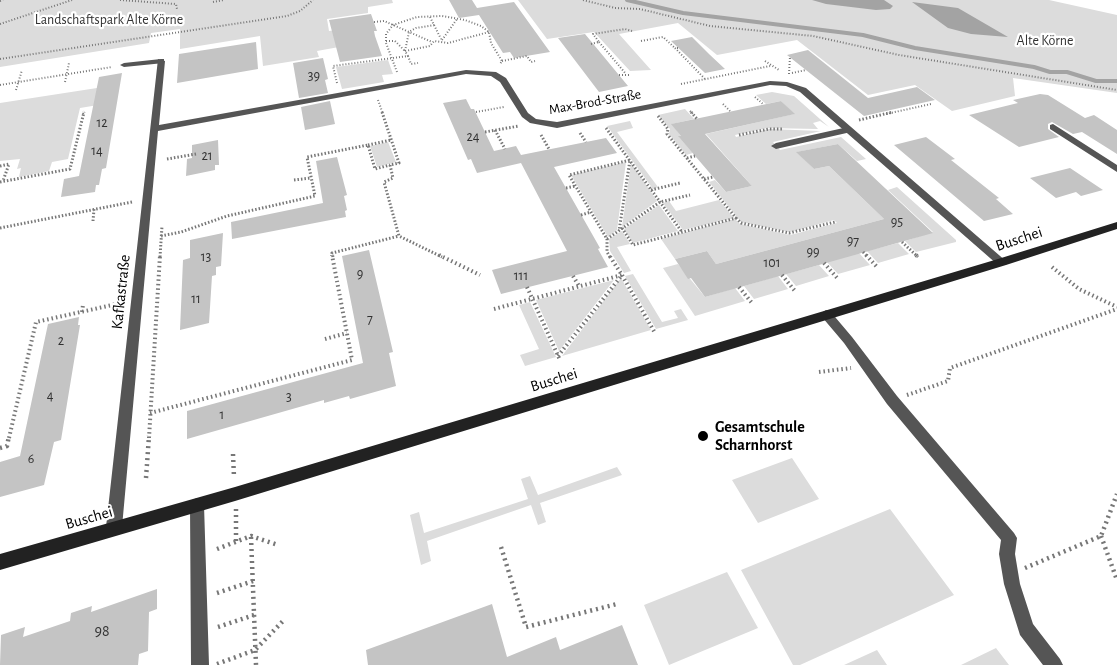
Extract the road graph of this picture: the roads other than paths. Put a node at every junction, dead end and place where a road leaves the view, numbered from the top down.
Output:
1 (124, 65) road end
2 (1053, 127) dead end
3 (154, 129) junction
4 (848, 130) junction
5 (776, 146) dead end
6 (1117, 169) edge
7 (1117, 225) edge
8 (1002, 262) junction
9 (826, 314) junction
10 (197, 505) junction
11 (114, 528) junction
12 (0, 562) edge
13 (200, 665) edge
14 (1054, 665) edge

1 - 3 street, Kafkastraße
2 - 6 street
3 - 4 street, Max-Brod-Straße
3 - 11 street, Kafkastraße
4 - 5 street
4 - 8 street, Max-Brod-Straße
7 - 8 street, Buschei
8 - 9 street, Buschei
9 - 10 street, Buschei
9 - 14 street
10 - 11 street, Buschei
10 - 13 street
11 - 12 street, Buschei

